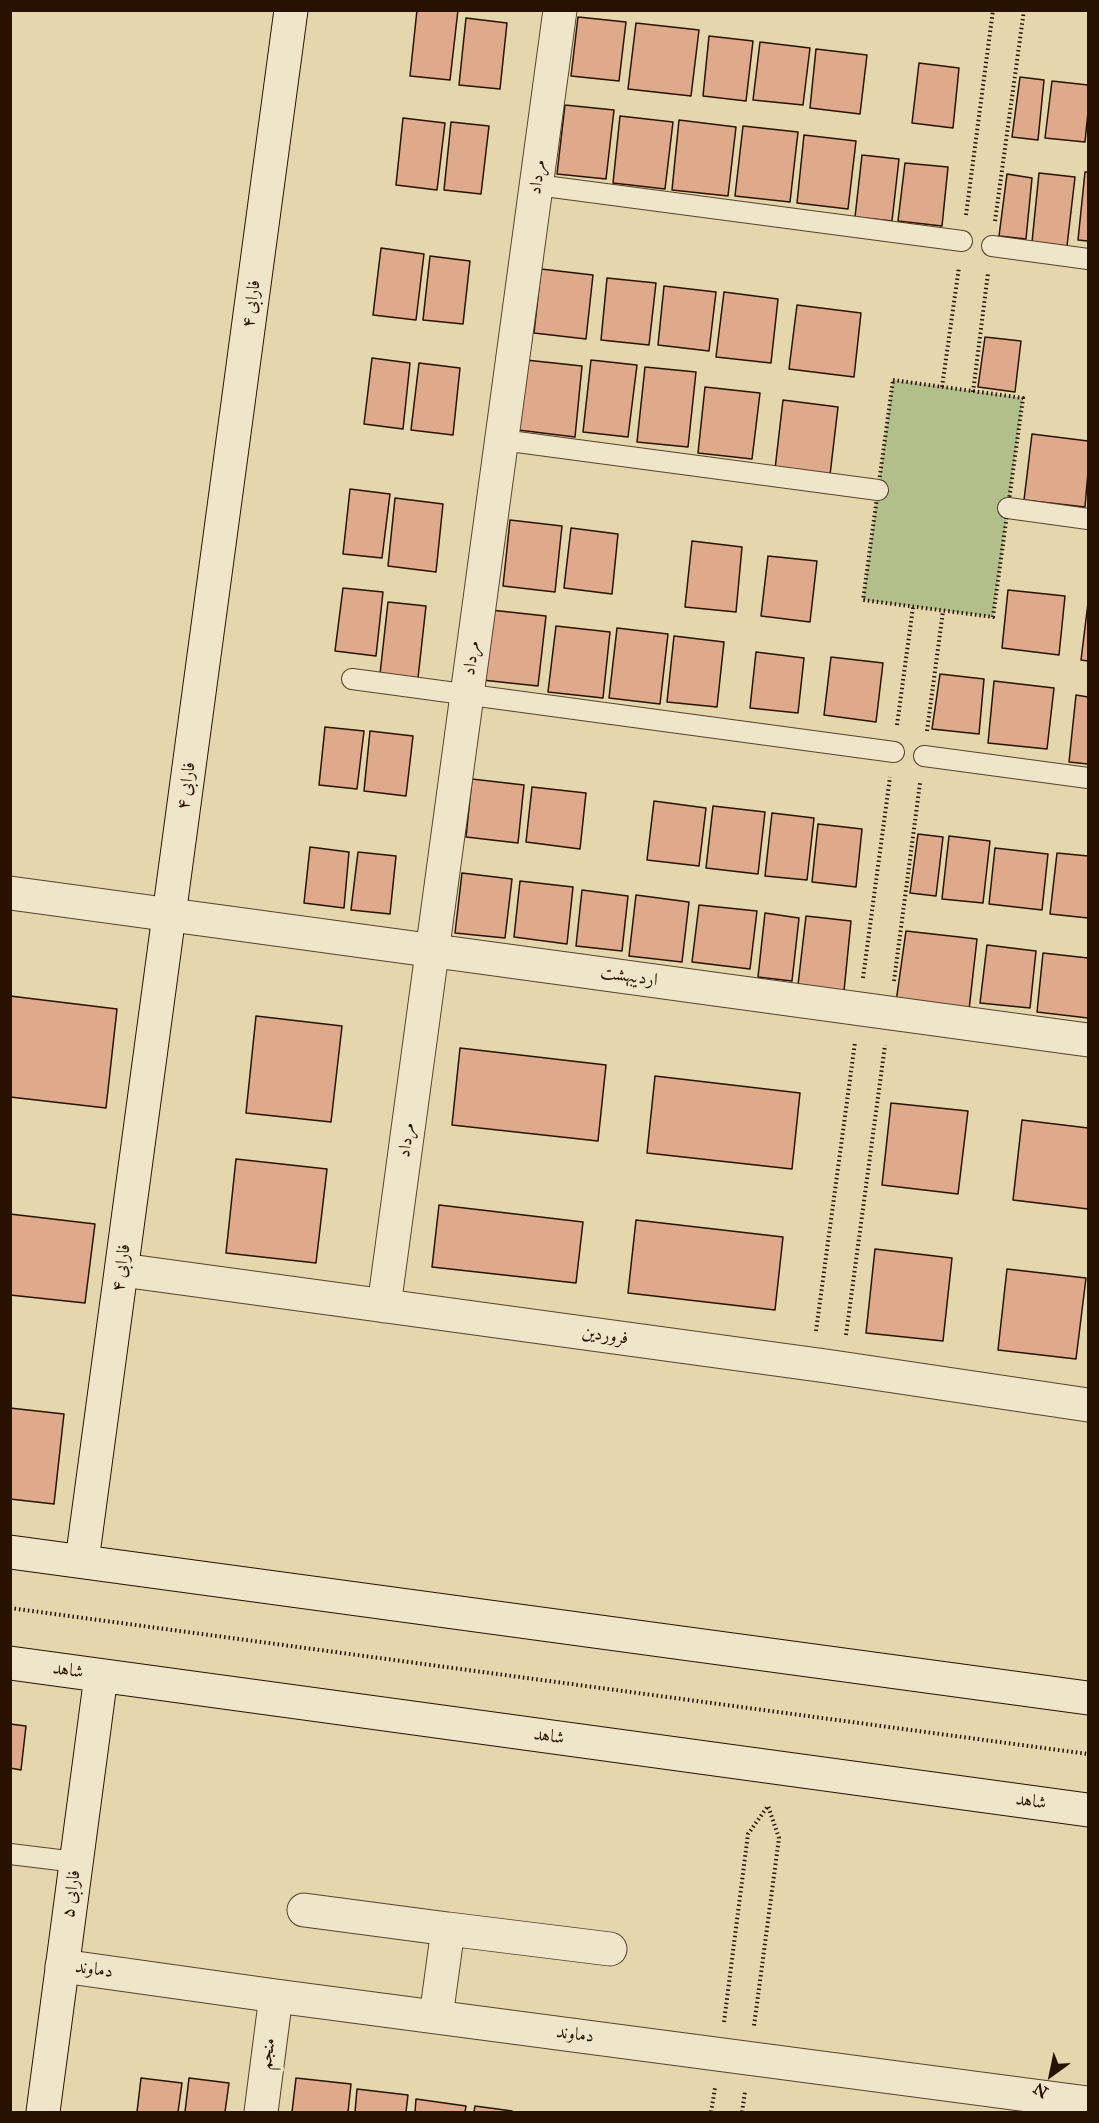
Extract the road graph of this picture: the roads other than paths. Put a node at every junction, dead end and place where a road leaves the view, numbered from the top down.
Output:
1 (291, 10) edge
2 (560, 10) edge
3 (537, 185) junction
4 (962, 241) road end
5 (992, 246) road end
6 (1089, 259) edge
7 (502, 440) junction
8 (878, 490) dead end
9 (1008, 508) dead end
10 (1089, 519) edge
11 (352, 679) dead end
12 (467, 694) junction
13 (894, 752) dead end
14 (924, 756) dead end
15 (1089, 778) edge
16 (10, 893) edge
17 (169, 915) junction
18 (433, 951) junction
19 (1089, 1040) edge
20 (122, 1270) junction
21 (384, 1306) junction
22 (1089, 1405) edge
23 (10, 1552) edge
24 (82, 1562) junction
25 (10, 1663) edge
26 (101, 1676) junction
27 (1089, 1698) edge
28 (1089, 1810) edge
29 (10, 1854) edge
30 (76, 1862) junction
31 (304, 1910) dead end
32 (448, 1929) junction
33 (610, 1949) dead end
34 (62, 1966) junction
35 (276, 1996) junction
36 (436, 2017) junction
37 (1089, 2103) edge
38 (42, 2112) edge
39 (261, 2112) edge

1 - 17 street, فارابی ۴
2 - 3 street, مرداد
3 - 4 lane
3 - 7 street, مرداد
5 - 6 lane
7 - 8 lane
7 - 12 street, مرداد
9 - 10 lane
11 - 12 lane
12 - 13 lane
12 - 18 street, مرداد
14 - 15 lane
16 - 17 street, اردیبهشت
17 - 18 street, اردیبهشت
17 - 20 street, فارابی ۴
18 - 19 street, اردیبهشت
18 - 21 street, مرداد
20 - 21 street, فروردین
20 - 24 street, فارابی ۴
21 - 22 street, فروردین
23 - 24 street
24 - 27 street
25 - 26 street, شاهد
26 - 28 street, شاهد
26 - 30 street, فارابی ۵
29 - 30 lane
30 - 34 street, فارابی ۵
31 - 32 street
32 - 33 street
32 - 36 street
34 - 35 street, دماوند
34 - 38 street, فارابی ۵
35 - 36 street, دماوند
35 - 39 street, منجم
36 - 37 street, دماوند

